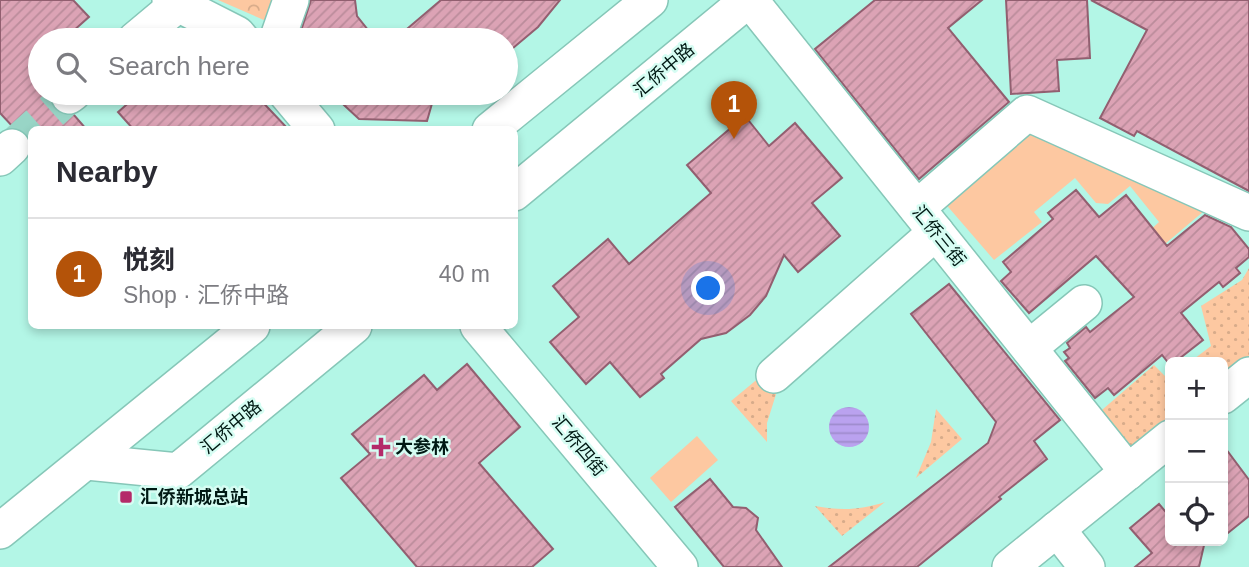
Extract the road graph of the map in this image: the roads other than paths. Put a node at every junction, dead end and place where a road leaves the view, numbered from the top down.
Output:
1 (291, 0) edge
2 (650, 0) edge
3 (749, 0) edge
4 (174, 2) edge
5 (147, 28) edge
6 (225, 28) edge
7 (281, 28) edge
8 (296, 105) edge
9 (314, 126) edge
10 (495, 126) edge
11 (518, 190) edge
12 (1249, 213) edge
13 (927, 220) junction
14 (1084, 303) dead end
15 (248, 329) edge
16 (350, 329) edge
17 (481, 329) edge
18 (1029, 348) junction
19 (774, 375) dead end
20 (1249, 375) edge
21 (1228, 392) edge
22 (1165, 442) edge
23 (87, 462) junction
24 (1128, 472) junction
25 (6, 514) edge
26 (1057, 529) junction
27 (680, 567) edge
28 (1010, 567) edge
29 (1087, 567) edge

1 - 7 street
2 - 10 street
3 - 11 street, 汇侨中路
3 - 13 street, 汇侨三街
4 - 5 street
4 - 6 street
8 - 9 street
12 - 13 street
13 - 18 street, 汇侨三街
13 - 19 street
14 - 18 street
15 - 23 street
16 - 23 street, 汇侨中路
17 - 27 street, 汇侨四街
18 - 24 street, 汇侨三街
20 - 21 street
22 - 24 street
23 - 25 street
24 - 26 street
26 - 28 street
26 - 29 street

